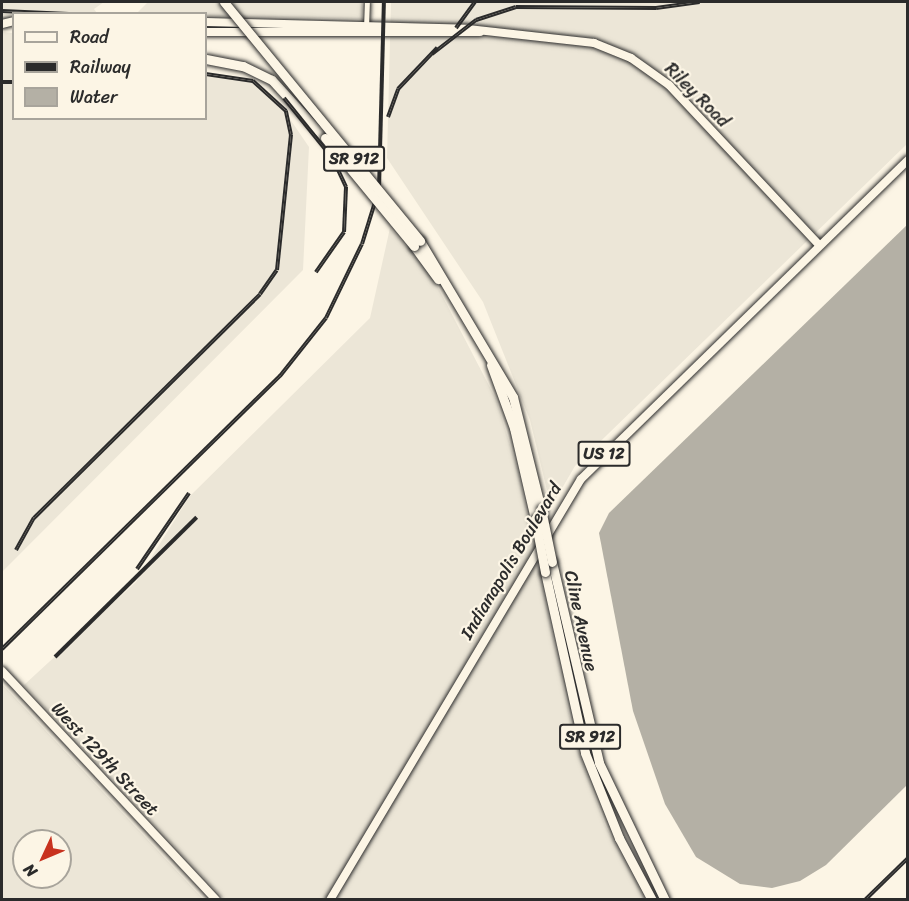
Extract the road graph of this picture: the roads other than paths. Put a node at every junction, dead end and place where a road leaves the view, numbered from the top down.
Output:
1 (224, 2) edge
2 (367, 2) edge
3 (207, 22) edge
4 (366, 26) junction
5 (207, 32) edge
6 (480, 32) junction
7 (366, 35) junction
8 (207, 59) edge
9 (908, 160) edge
10 (417, 243) junction
11 (819, 245) junction
12 (483, 343) junction
13 (492, 368) junction
14 (2, 671) edge
15 (216, 900) edge
16 (330, 900) edge
17 (652, 900) edge
18 (665, 900) edge

1 - 10 highway, Cline Avenue / SR 912, bridge
2 - 4 street
3 - 4 main road, Riley Road
4 - 6 main road, Riley Road
4 - 7 street
5 - 7 main road, Riley Road
6 - 7 main road, Riley Road
6 - 11 main road, Riley Road
8 - 10 highway, bridge
9 - 11 main road, Indianapolis Boulevard / US 12
10 - 12 highway, Cline Avenue / SR 912
10 - 13 highway
11 - 16 main road, Indianapolis Boulevard / US 12
12 - 13 highway, Cline Avenue / SR 912
12 - 18 highway, Cline Avenue / SR 912, bridge
13 - 17 highway, Cline Avenue / SR 912, bridge
14 - 15 main road, West 129th Street

